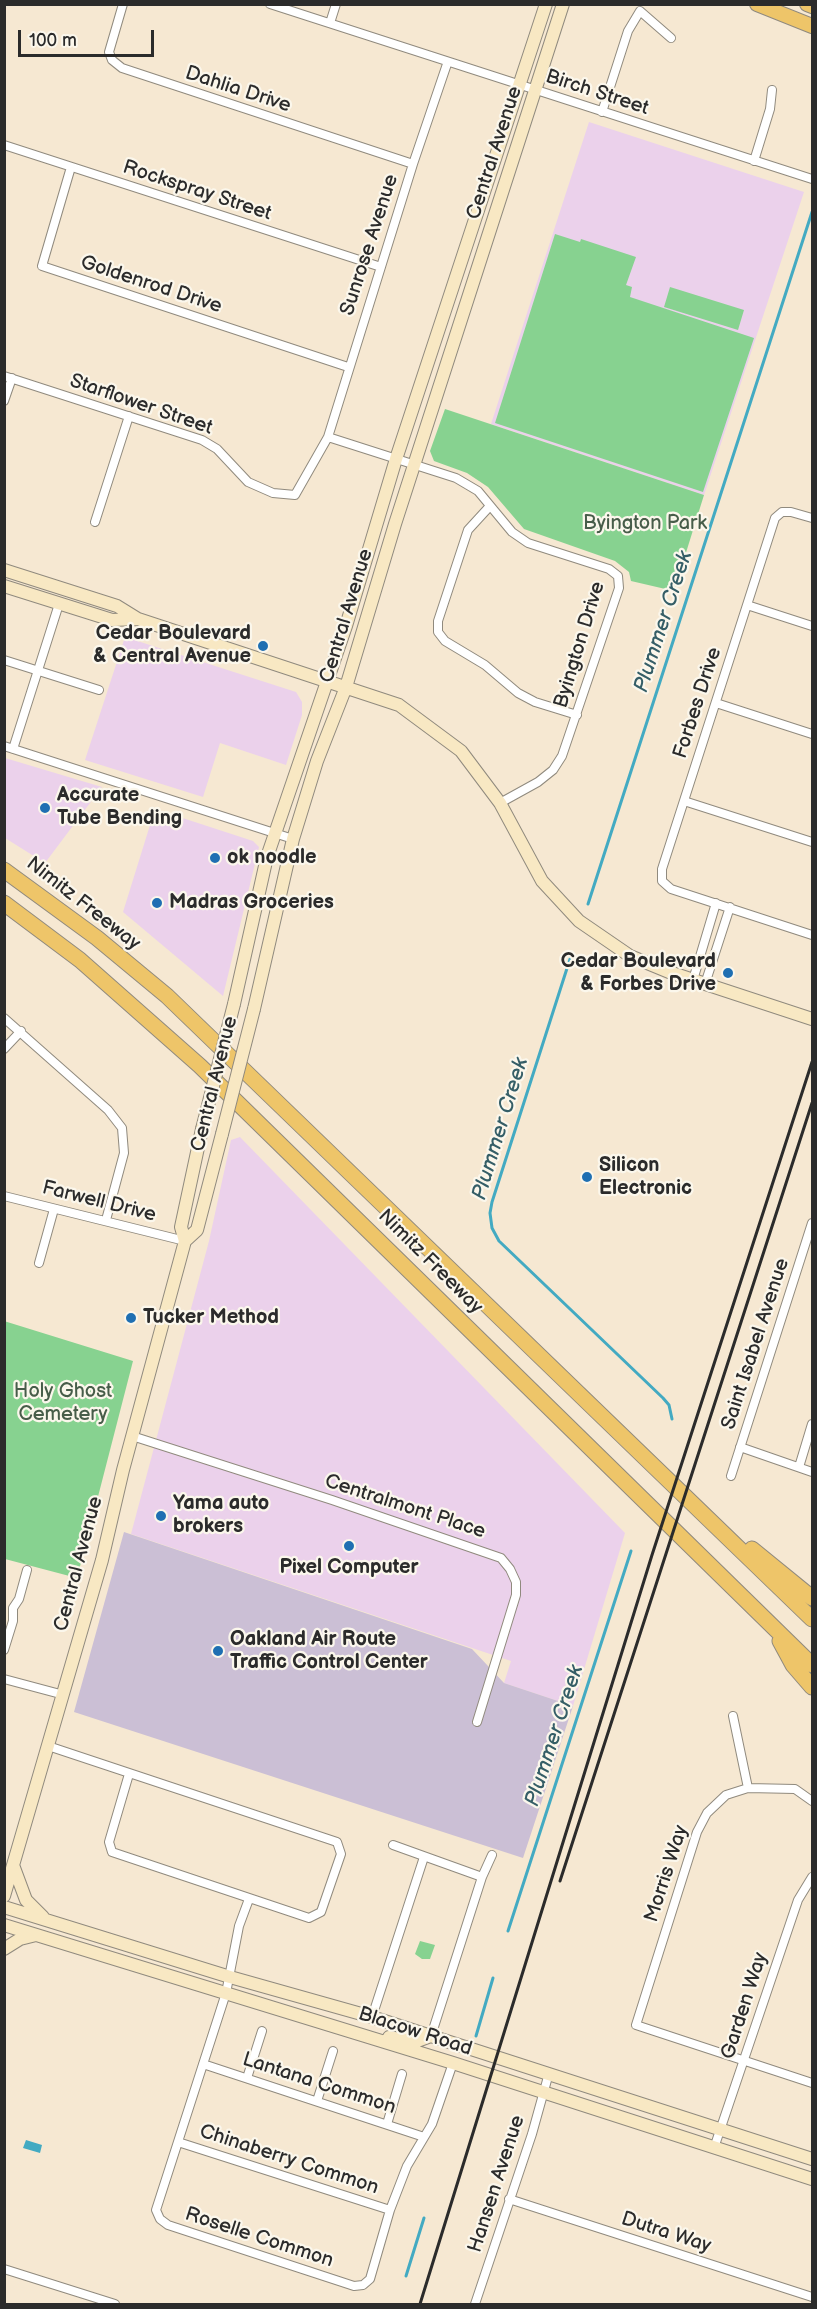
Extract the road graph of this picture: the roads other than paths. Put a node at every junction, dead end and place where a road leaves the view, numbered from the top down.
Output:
1 (123, 4) edge
2 (270, 4) edge
3 (336, 4) edge
4 (546, 4) edge
5 (562, 4) edge
6 (757, 4) edge
7 (807, 4) edge
8 (813, 6) edge
9 (330, 23) junction
10 (813, 26) edge
11 (671, 38) dead end
12 (447, 64) junction
13 (519, 86) junction
14 (772, 90) dead end
15 (535, 91) junction
16 (603, 112) junction
17 (4, 145) edge
18 (754, 161) junction
19 (413, 164) junction
20 (71, 167) junction
21 (813, 179) edge
22 (381, 267) junction
23 (348, 367) junction
24 (8, 377) edge
25 (4, 401) edge
26 (129, 416) junction
27 (328, 437) junction
28 (396, 459) junction
29 (416, 465) junction
30 (490, 506) junction
31 (813, 519) edge
32 (95, 522) dead end
33 (4, 570) edge
34 (4, 586) edge
35 (59, 604) junction
36 (747, 605) junction
37 (138, 620) junction
38 (813, 626) edge
39 (4, 660) edge
40 (39, 670) junction
41 (328, 681) junction
42 (346, 687) junction
43 (99, 690) dead end
44 (716, 703) junction
45 (577, 715) junction
46 (813, 734) edge
47 (9, 747) edge
48 (684, 801) junction
49 (500, 803) junction
50 (276, 833) junction
51 (293, 839) junction
52 (813, 842) edge
53 (4, 870) edge
54 (4, 903) edge
55 (716, 903) junction
56 (730, 908) junction
57 (813, 934) edge
58 (699, 982) junction
59 (4, 1018) edge
60 (813, 1019) edge
61 (21, 1031) junction
62 (4, 1049) edge
63 (4, 1196) edge
64 (54, 1209) junction
65 (106, 1220) junction
66 (813, 1223) edge
67 (185, 1241) junction
68 (39, 1263) dead end
69 (813, 1424) edge
70 (132, 1436) junction
71 (740, 1447) junction
72 (799, 1467) junction
73 (813, 1472) edge
74 (730, 1476) dead end
75 (666, 1479) junction
76 (27, 1570) dead end
77 (813, 1598) edge
78 (9, 1606) edge
79 (813, 1619) edge
80 (772, 1628) junction
81 (4, 1650) edge
82 (813, 1665) edge
83 (4, 1679) edge
84 (813, 1687) edge
85 (64, 1695) junction
86 (733, 1716) dead end
87 (477, 1722) dead end
88 (48, 1746) junction
89 (129, 1774) junction
90 (748, 1788) junction
91 (813, 1801) edge
92 (393, 1845) dead end
93 (492, 1855) dead end
94 (424, 1857) junction
95 (9, 1869) edge
96 (482, 1876) junction
97 (813, 1877) edge
98 (4, 1896) edge
99 (249, 1899) junction
100 (4, 1907) edge
101 (48, 1921) junction
102 (4, 1925) edge
103 (36, 1935) junction
104 (4, 1949) edge
105 (230, 1977) junction
106 (226, 1993) junction
107 (372, 2017) junction
108 (262, 2031) dead end
109 (431, 2036) junction
110 (369, 2038) junction
111 (333, 2051) dead end
112 (745, 2062) junction
113 (453, 2063) junction
114 (203, 2064) junction
115 (549, 2073) junction
116 (402, 2074) dead end
117 (247, 2078) junction
118 (813, 2083) edge
119 (542, 2093) junction
120 (317, 2101) junction
121 (387, 2124) junction
122 (720, 2129) junction
123 (424, 2136) junction
124 (178, 2142) junction
125 (714, 2148) junction
126 (813, 2158) edge
127 (813, 2179) edge
128 (509, 2199) junction
129 (390, 2210) junction
130 (5, 2269) edge
131 (813, 2297) edge
132 (115, 2304) edge
133 (476, 2304) edge

1 - 19 street, Dahlia Drive
2 - 9 street, Birch Street
3 - 9 street
4 - 13 main road, Central Avenue
5 - 15 main road, Central Avenue
6 - 10 main road
7 - 8 main road
9 - 12 street, Birch Street
11 - 16 street
12 - 13 street, Birch Street
12 - 19 street, Sunrose Avenue
13 - 15 street, Birch Street
13 - 28 main road, Central Avenue
14 - 18 street
15 - 16 street, Birch Street
15 - 29 main road, Central Avenue
16 - 18 street, Birch Street
17 - 20 street, Rockspray Street
18 - 21 street, Birch Street
19 - 22 street, Sunrose Avenue
20 - 22 street, Rockspray Street
20 - 23 street, Goldenrod Drive
22 - 23 street, Sunrose Avenue
23 - 27 street, Sunrose Avenue
24 - 25 street
24 - 26 street, Starflower Street
26 - 27 street, Starflower Street
26 - 32 street
27 - 28 street
28 - 29 street, Byington Drive
28 - 41 main road, Central Avenue
29 - 30 street, Byington Drive
29 - 42 main road, Central Avenue
30 - 45 street, Byington Drive
30 - 45 street
31 - 36 street, Forbes Drive
33 - 37 main road
34 - 35 main road
35 - 37 main road
35 - 40 street
36 - 38 street
36 - 44 street, Forbes Drive
37 - 41 main road
39 - 40 street
40 - 43 street
40 - 47 street
41 - 42 main road
41 - 50 main road, Central Avenue
42 - 49 main road
42 - 51 main road, Central Avenue
44 - 46 street
44 - 48 street, Forbes Drive
45 - 49 street, Byington Drive
47 - 50 street
48 - 52 street
48 - 55 street, Forbes Drive
49 - 58 main road
50 - 51 street
50 - 67 main road, Central Avenue, bridge
51 - 67 main road, Central Avenue, bridge
53 - 75 highway, Nimitz Freeway
54 - 80 highway, Nimitz Freeway
55 - 56 street, Forbes Drive
55 - 58 street
56 - 57 street, Forbes Drive
56 - 58 street
58 - 60 main road
59 - 61 street
61 - 62 street
61 - 65 street
63 - 64 street, Farwell Drive
64 - 65 street, Farwell Drive
64 - 68 street
65 - 67 street, Farwell Drive
66 - 71 street, Saint Isabel Avenue
67 - 70 main road, Central Avenue
69 - 72 street
70 - 85 main road, Central Avenue
70 - 87 street, Centralmont Place
71 - 72 street
71 - 74 street, Saint Isabel Avenue
72 - 73 street
75 - 77 highway
75 - 79 highway, Nimitz Freeway
76 - 78 street
78 - 81 street
80 - 82 highway, Nimitz Freeway
80 - 84 highway
83 - 85 street
85 - 88 main road, Central Avenue
86 - 90 street
88 - 89 street
88 - 95 main road, Central Avenue
89 - 99 street
89 - 99 street
90 - 91 street, Morris Way
90 - 112 street, Morris Way
92 - 94 street
93 - 96 street
94 - 96 street
94 - 107 street
95 - 98 main road, Central Avenue
95 - 101 main road
96 - 109 street
97 - 112 street, Garden Way
99 - 105 street, Roselle Common
100 - 101 main road, Blacow Road
101 - 105 main road, Blacow Road
102 - 103 main road, Blacow Road
103 - 104 main road
103 - 106 main road, Blacow Road
105 - 106 street, Roselle Common
105 - 107 main road, Blacow Road
106 - 110 main road, Blacow Road
106 - 114 street, Roselle Common
107 - 109 main road, Blacow Road
108 - 117 street
109 - 110 main road
109 - 115 main road, Blacow Road
110 - 113 main road, Blacow Road
111 - 120 street
112 - 118 street
112 - 122 street, Garden Way
113 - 119 main road, Blacow Road
113 - 123 street, Roselle Common
114 - 117 street, Lantana Common
114 - 124 street, Roselle Common
115 - 119 street, Hansen Avenue
115 - 122 main road, Blacow Road
116 - 121 street
117 - 120 street, Lantana Common
119 - 125 main road, Blacow Road
119 - 128 street, Hansen Avenue
120 - 121 street, Lantana Common
121 - 123 street, Lantana Common
122 - 125 street, Garden Way
122 - 126 main road, Blacow Road
123 - 129 street, Roselle Common
124 - 129 street, Chinaberry Common
124 - 129 street, Roselle Common
125 - 127 main road, Blacow Road
128 - 131 street, Dutra Way
128 - 133 street, Hansen Avenue
130 - 132 street

